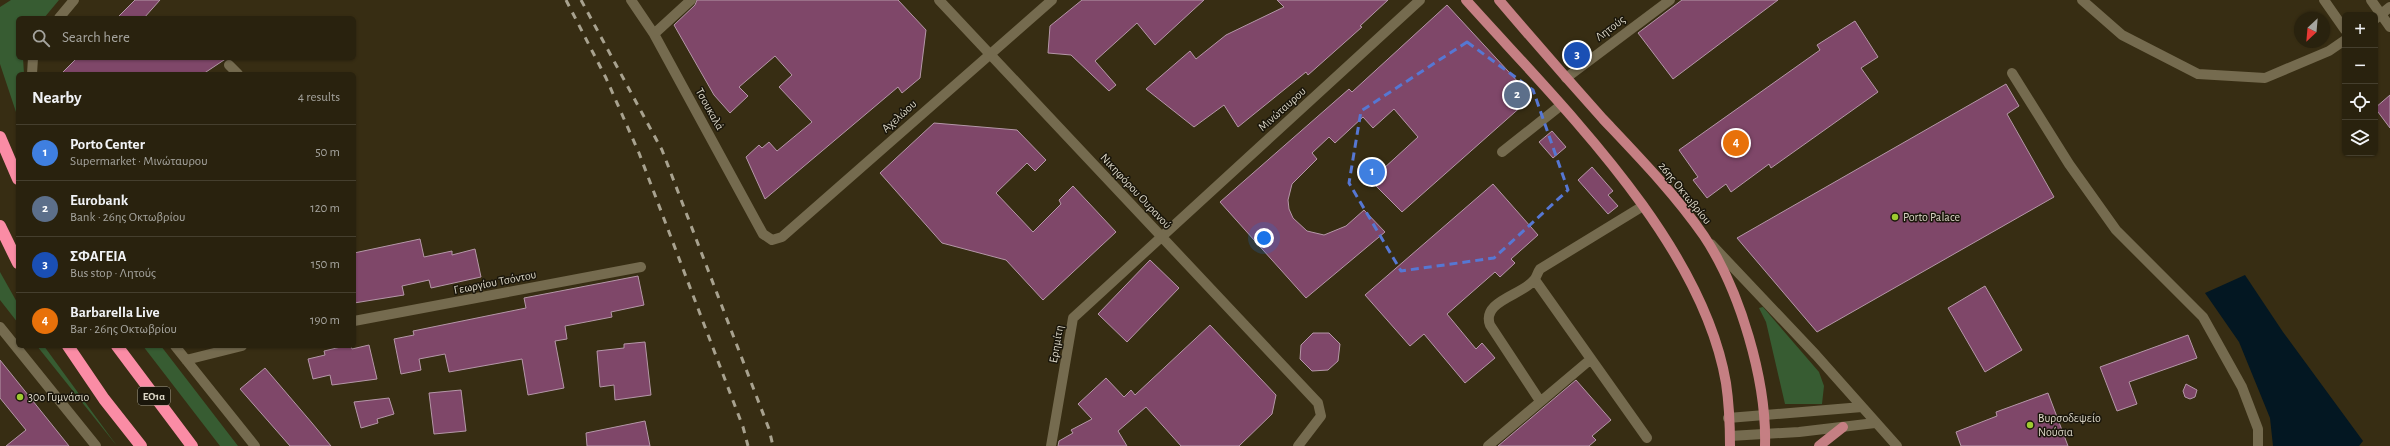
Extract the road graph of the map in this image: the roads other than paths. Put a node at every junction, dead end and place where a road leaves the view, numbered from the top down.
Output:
1 (74, 0) edge
2 (631, 0) edge
3 (691, 0) edge
4 (939, 0) edge
5 (1052, 0) edge
6 (1420, 0) edge
7 (1466, 0) edge
8 (1499, 0) edge
9 (1670, 0) edge
10 (2082, 0) edge
11 (2324, 0) edge
12 (2371, 0) edge
13 (2390, 7) edge
14 (2376, 12) edge
15 (62, 16) edge
16 (2378, 16) edge
17 (2342, 26) edge
18 (2390, 27) edge
19 (654, 34) junction
20 (2342, 42) edge
21 (989, 54) junction
22 (33, 60) edge
23 (229, 65) dead end
24 (32, 72) edge
25 (236, 72) edge
26 (2012, 73) dead end
27 (1566, 78) junction
28 (1560, 106) junction
29 (0, 137) edge
30 (1502, 152) dead end
31 (16, 174) edge
32 (1643, 206) junction
33 (0, 226) edge
34 (763, 234) joint
35 (1704, 236) junction
36 (1161, 237) junction
37 (16, 259) edge
38 (641, 267) dead end
39 (1535, 280) junction
40 (356, 322) edge
41 (0, 327) edge
42 (16, 347) edge
43 (17, 348) edge
44 (69, 348) edge
45 (118, 348) edge
46 (177, 348) edge
47 (234, 348) edge
48 (1591, 359) junction
49 (186, 360) junction
50 (1540, 401) junction
51 (1862, 408) junction
52 (1764, 416) junction
53 (1728, 418) junction
54 (1875, 423) junction
55 (1843, 427) junction
56 (1765, 434) junction
57 (1647, 438) dead end
58 (1730, 441) edge
59 (96, 446) edge
60 (141, 446) edge
61 (192, 446) edge
62 (255, 446) edge
63 (1051, 446) edge
64 (1298, 446) edge
65 (1488, 446) edge
66 (1765, 446) edge
67 (1819, 446) edge
68 (1897, 446) edge
69 (2258, 446) edge

1 - 15 street
2 - 19 street, Τσουκαλά
3 - 19 street
4 - 21 street, Νικηφόρου Ουρανού
5 - 21 street, Αχελώου
6 - 36 street, Μινώταυρου
7 - 28 main road
8 - 27 main road, 26ης Οκτωβρίου
9 - 27 street, Λητούς
10 - 20 street
11 - 17 street
12 - 14 street
13 - 16 street
16 - 18 street
19 - 34 street, Τσουκαλά
21 - 34 street, Αχελώου
21 - 36 street, Νικηφόρου Ουρανού
22 - 24 street
23 - 25 street
26 - 69 street
27 - 35 main road, 26ης Οκτωβρίου
28 - 30 street
28 - 32 main road
29 - 31 highway
32 - 39 street
32 - 53 main road
33 - 37 highway
35 - 51 street
35 - 52 main road, 26ης Οκτωβρίου
36 - 63 street, Ερημίτη
36 - 64 street, Νικηφόρου Ουρανού
38 - 40 street, Γεωργίου Τσόντου
39 - 48 street
39 - 50 street
41 - 42 street
43 - 59 street
44 - 60 highway
45 - 61 highway, ΕΟ1α
46 - 49 street
47 - 49 street
48 - 50 street
48 - 57 street
49 - 62 street
50 - 65 street
51 - 52 street
51 - 54 street
52 - 53 street
52 - 56 main road, 26ης Οκτωβρίου
53 - 58 main road
54 - 55 street
54 - 68 street
55 - 56 street
55 - 67 main road
56 - 58 street
56 - 66 main road, 26ης Οκτωβρίου

